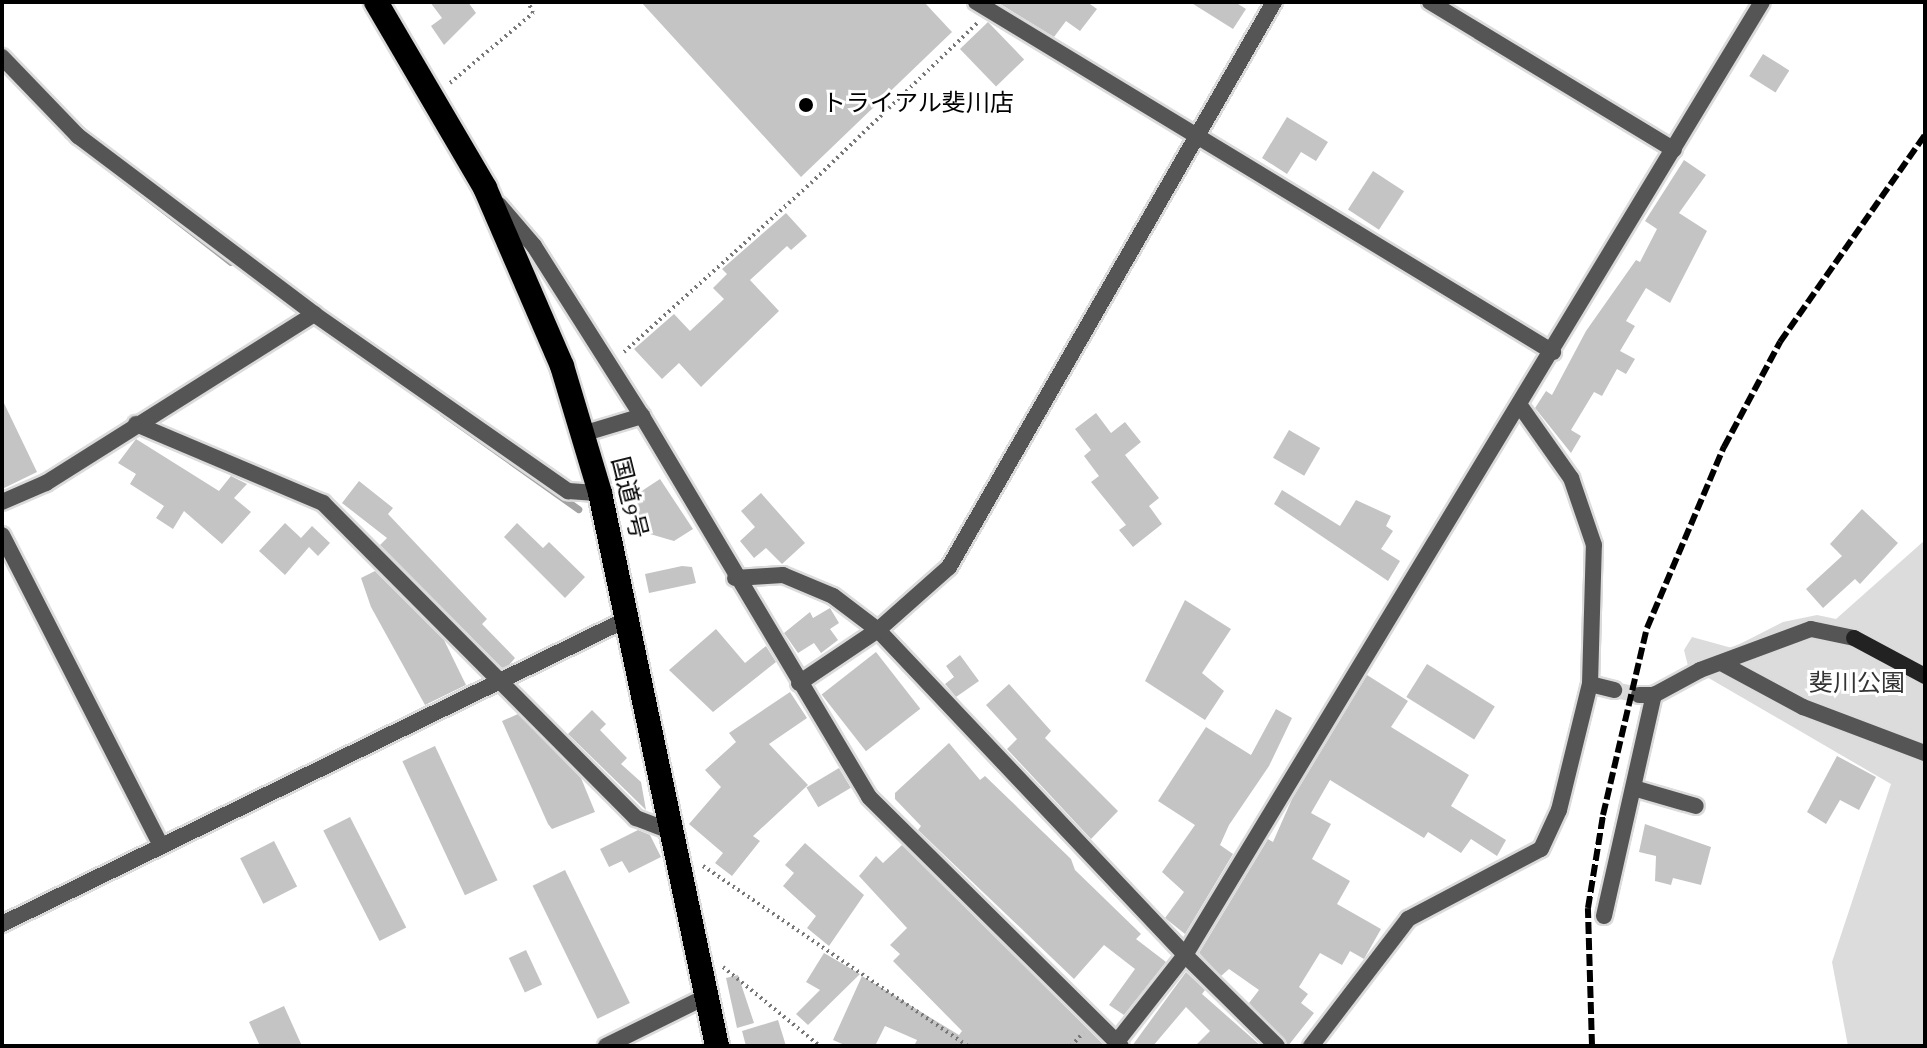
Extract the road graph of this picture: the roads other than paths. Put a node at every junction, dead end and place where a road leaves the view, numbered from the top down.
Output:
1 (376, 2) edge
2 (1274, 2) edge
3 (1430, 2) edge
4 (1762, 2) edge
5 (982, 7) edge
6 (2, 57) edge
7 (1196, 136) junction
8 (1674, 150) junction
9 (485, 188) junction
10 (314, 314) junction
11 (1553, 352) junction
12 (1521, 407) junction
13 (642, 416) junction
14 (136, 424) junction
15 (582, 434) junction
16 (600, 493) junction
17 (2, 502) edge
18 (2, 535) edge
19 (735, 578) junction
20 (627, 619) junction
21 (878, 630) junction
22 (1723, 664) junction
23 (1925, 676) edge
24 (500, 679) junction
25 (799, 683) junction
26 (1590, 684) junction
27 (1614, 690) tunnel mouth
28 (1925, 753) edge
29 (1637, 789) junction
30 (1696, 806) dead end
31 (673, 839) junction
32 (161, 846) junction
33 (1604, 916) dead end
34 (2, 924) edge
35 (1185, 955) junction
36 (707, 996) junction
37 (1120, 1043) edge
38 (606, 1046) edge
39 (717, 1046) edge
40 (1277, 1046) edge
41 (1311, 1046) edge

1 - 9 highway, 国道9号
2 - 7 street
3 - 8 street
4 - 8 street
5 - 7 street
6 - 10 street
7 - 11 street
7 - 21 street
8 - 11 street
9 - 13 street
9 - 15 highway, 国道9号
10 - 14 street
10 - 16 street
11 - 12 street
12 - 26 street
12 - 35 street
13 - 15 street
13 - 19 street
14 - 17 street
14 - 24 street
15 - 16 highway, 国道9号
16 - 20 highway, 国道9号
18 - 32 street
19 - 21 street
19 - 25 street
20 - 24 street
20 - 31 highway, 国道9号
21 - 25 street
21 - 35 street
22 - 23 street
22 - 28 street
22 - 29 street
24 - 31 street
24 - 32 street
25 - 37 street
26 - 27 street
26 - 41 street
29 - 30 street
29 - 33 street
31 - 36 highway, 国道9号
32 - 34 street
35 - 37 street
35 - 40 street
36 - 38 street
36 - 39 highway, 国道9号

